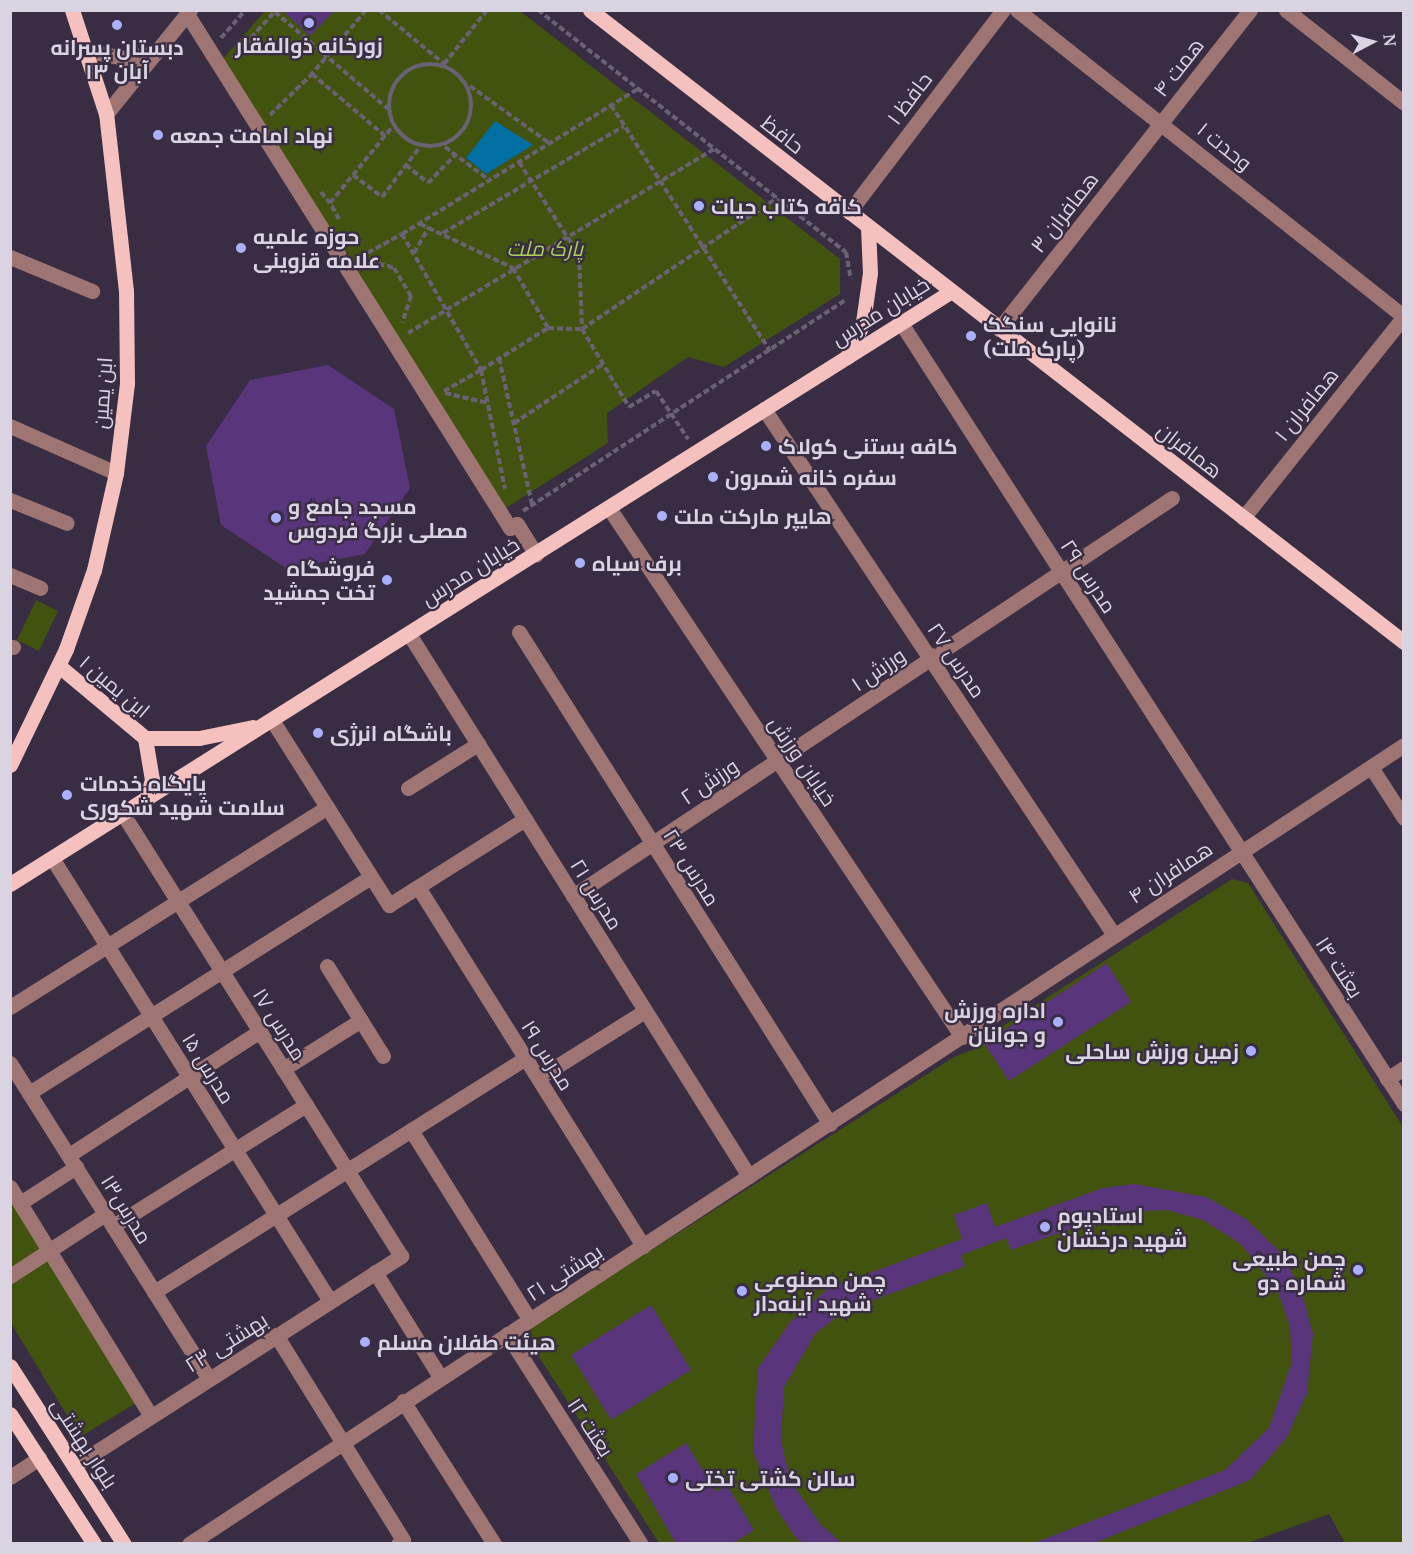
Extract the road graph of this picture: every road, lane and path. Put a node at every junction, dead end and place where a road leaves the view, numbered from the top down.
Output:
1 (72, 10) edge
2 (245, 10) edge
3 (366, 10) edge
4 (379, 10) edge
5 (487, 10) edge
6 (538, 10) edge
7 (590, 10) edge
8 (1003, 10) edge
9 (1017, 10) edge
10 (1250, 10) edge
11 (1286, 10) edge
12 (275, 11) edge
13 (189, 12) edge
14 (210, 50) junction
15 (88, 51) junction
16 (156, 53) junction
17 (327, 56) junction
18 (444, 64) junction
19 (238, 69) dead end
20 (312, 74) junction
21 (470, 86) junction
22 (638, 89) junction
23 (1404, 103) edge
24 (611, 105) junction
25 (262, 108) dead end
26 (389, 110) junction
27 (106, 114) junction
28 (268, 118) junction
29 (1162, 122) junction
30 (393, 126) junction
31 (624, 126) junction
32 (275, 127) dead end
33 (385, 136) junction
34 (550, 143) junction
35 (445, 147) junction
36 (419, 148) junction
37 (714, 149) junction
38 (455, 155) junction
39 (519, 162) junction
40 (406, 165) junction
41 (353, 175) junction
42 (530, 179) junction
43 (489, 180) junction
44 (660, 181) junction
45 (316, 184) dead end
46 (777, 198) junction
47 (330, 204) junction
48 (849, 212) junction
49 (419, 223) junction
50 (429, 227) junction
51 (868, 227) junction
52 (345, 231) dead end
53 (443, 233) junction
54 (402, 234) junction
55 (566, 236) junction
56 (703, 248) junction
57 (356, 249) dead end
58 (413, 253) junction
59 (10, 257) edge
60 (361, 259) junction
61 (513, 268) junction
62 (92, 291) dead end
63 (950, 292) junction
64 (446, 309) junction
65 (1403, 317) edge
66 (901, 323) junction
67 (548, 328) junction
68 (582, 329) junction
69 (999, 329) junction
70 (408, 333) junction
71 (414, 343) dead end
72 (770, 351) junction
73 (847, 357) junction
74 (499, 358) junction
75 (603, 364) junction
76 (481, 370) junction
77 (439, 382) dead end
78 (445, 392) junction
79 (488, 403) junction
80 (764, 409) junction
81 (672, 415) junction
82 (514, 423) junction
83 (12, 432) edge
84 (697, 452) junction
85 (116, 472) junction
86 (1172, 498) dead end
87 (10, 500) edge
88 (507, 501) dead end
89 (532, 505) junction
90 (609, 508) junction
91 (518, 515) dead end
92 (1242, 518) junction
93 (67, 523) dead end
94 (536, 554) junction
95 (1062, 572) junction
96 (10, 575) edge
97 (40, 588) dead end
98 (519, 632) dead end
99 (409, 634) junction
100 (1404, 642) edge
101 (931, 659) junction
102 (59, 666) junction
103 (272, 720) junction
104 (145, 738) junction
105 (478, 744) junction
106 (1404, 745) edge
107 (778, 761) junction
108 (10, 765) edge
109 (1371, 767) junction
110 (408, 788) dead end
111 (146, 800) junction
112 (327, 807) junction
113 (123, 814) junction
114 (1404, 818) edge
115 (525, 819) junction
116 (653, 844) junction
117 (1240, 852) junction
118 (52, 858) junction
119 (371, 877) junction
120 (10, 884) edge
121 (418, 886) junction
122 (573, 896) junction
123 (178, 901) junction
124 (1114, 934) junction
125 (107, 946) junction
126 (327, 966) dead end
127 (222, 971) junction
128 (10, 1007) edge
129 (645, 1011) junction
130 (151, 1016) junction
131 (361, 1020) junction
132 (260, 1031) junction
133 (962, 1037) junction
134 (383, 1056) dead end
135 (525, 1058) junction
136 (10, 1063) edge
137 (1404, 1068) edge
138 (283, 1069) junction
139 (189, 1077) junction
140 (538, 1078) junction
141 (1387, 1079) junction
142 (29, 1093) junction
143 (1404, 1104) edge
144 (306, 1105) junction
145 (830, 1124) junction
146 (411, 1130) junction
147 (235, 1150) junction
148 (72, 1161) junction
149 (347, 1171) junction
150 (749, 1176) junction
151 (10, 1187) edge
152 (20, 1203) junction
153 (276, 1215) junction
154 (109, 1220) junction
155 (643, 1246) junction
156 (49, 1250) junction
157 (401, 1256) joint
158 (375, 1272) junction
159 (10, 1276) edge
160 (154, 1292) junction
161 (330, 1301) junction
162 (529, 1319) junction
163 (507, 1334) junction
164 (276, 1335) junction
165 (10, 1366) edge
166 (440, 1377) junction
167 (208, 1378) junction
168 (403, 1401) junction
169 (10, 1414) edge
170 (151, 1416) junction
171 (342, 1442) junction
172 (39, 1458) junction
173 (74, 1466) junction
174 (10, 1477) edge
175 (401, 1542) edge
176 (94, 1544) edge
177 (124, 1544) edge
178 (189, 1544) edge
179 (494, 1544) edge
180 (641, 1544) edge

1 - 15 main road, ابن یمین
2 - 14 path
3 - 17 path
4 - 18 path
5 - 18 path
6 - 22 path
7 - 48 main road, حافظ
8 - 48 street, حافظ ۱
9 - 29 street, وحدت ۱
10 - 29 street, همت ۴
11 - 23 street
12 - 17 path
12 - 19 path
13 - 14 street
13 - 16 street
14 - 94 street
15 - 16 street
15 - 27 main road, ابن یمین
16 - 27 street
17 - 20 path
17 - 26 path
18 - 21 path
18 - 26 path
20 - 28 path
20 - 33 path
21 - 34 path
21 - 35 path
22 - 24 path
22 - 37 path
24 - 31 path
24 - 34 path
25 - 28 path
26 - 30 path
27 - 85 main road, ابن یمین
28 - 32 path
29 - 65 street, وحدت ۱
29 - 69 street, همافران ۳
30 - 33 path
30 - 36 path
31 - 42 path
31 - 44 path
33 - 41 path
34 - 39 path
35 - 36 path
35 - 38 path
36 - 40 path
37 - 44 path
37 - 46 path
38 - 40 path
38 - 43 path
39 - 42 path
39 - 43 path
40 - 41 path
41 - 47 path
42 - 53 path
42 - 55 path
43 - 49 path
44 - 55 path
44 - 56 path
45 - 47 path
46 - 56 path
46 - 72 path
47 - 52 path
48 - 51 main road, حافظ
49 - 50 path
49 - 54 path
50 - 53 path
50 - 58 path
51 - 63 main road, حافظ
51 - 73 main road
53 - 61 path
54 - 58 path
54 - 60 path
55 - 61 path
55 - 68 path
56 - 68 path
56 - 72 path
57 - 60 path
58 - 64 path
59 - 62 street
60 - 70 path
61 - 64 path
61 - 67 path
63 - 66 main road, خیابان مدرس
63 - 69 main road, همافران
64 - 70 path
64 - 76 path
65 - 92 street, همافران ۱
66 - 73 main road, خیابان مدرس
66 - 95 street, مدرس ۲۹
67 - 68 path
67 - 74 path
68 - 75 path
69 - 92 main road, همافران
70 - 71 path
72 - 81 path
73 - 80 main road, خیابان مدرس
74 - 76 path
74 - 82 path
75 - 81 path
75 - 82 path
76 - 78 path
76 - 79 path
77 - 78 path
78 - 79 path
79 - 88 path
80 - 84 main road, خیابان مدرس
80 - 101 street, مدرس ۲۷
81 - 84 path
81 - 89 path
82 - 89 path
83 - 85 street
84 - 90 main road, خیابان مدرس
85 - 102 main road, ابن یمین
86 - 95 street, ورزش ۱
87 - 93 street
89 - 91 path
90 - 94 main road, خیابان مدرس
90 - 107 street, خیابان ورزش
92 - 100 main road, همافران
94 - 99 main road, خیابان مدرس
95 - 101 street, ورزش ۱
95 - 117 street, مدرس ۲۹
96 - 97 street
98 - 116 street, مدرس ۲۳
99 - 103 main road, خیابان مدرس
99 - 105 street, مدرس ۲۱
101 - 107 street, ورزش ۱
101 - 124 street, مدرس ۲۷
102 - 104 main road, ابن یمین ۱
102 - 108 main road, ابن یمین
103 - 104 main road
103 - 111 main road, خیابان مدرس
103 - 112 street
104 - 111 main road
105 - 110 street
105 - 115 street, مدرس ۲۱
106 - 109 street, همافران ۴
107 - 116 street, ورزش ۲
107 - 133 street, خیابان ورزش
109 - 114 street
109 - 117 street, همافران ۴
111 - 113 main road, خیابان مدرس
112 - 119 street
112 - 123 street
113 - 118 main road, خیابان مدرس
113 - 123 street, مدرس ۱۷
115 - 121 street
115 - 122 street, مدرس ۲۱
116 - 122 street, ورزش ۲
116 - 145 street, مدرس ۲۳
117 - 124 street, همافران ۴
117 - 141 street, بعثت ۱۴
118 - 120 main road, خیابان مدرس
118 - 125 street, مدرس ۱۵
119 - 121 street
119 - 127 street
121 - 135 street, مدرس ۱۹
122 - 129 street, مدرس ۲۱
123 - 125 street
123 - 127 street, مدرس ۱۷
124 - 133 street, همافران ۴
125 - 128 street
125 - 130 street, مدرس ۱۵
126 - 131 street
127 - 130 street
127 - 132 street, مدرس ۱۷
129 - 140 street
129 - 150 street, مدرس ۲۱
130 - 139 street, مدرس ۱۵
130 - 142 street
131 - 134 street
131 - 138 street
132 - 138 street, مدرس ۱۷
132 - 139 street
133 - 145 street, بهشتی ۲۱
135 - 140 street, مدرس ۱۹
135 - 146 street
136 - 142 street, مدرس۱۳
137 - 141 street
138 - 144 street, مدرس ۱۷
139 - 147 street, مدرس ۱۵
139 - 148 street
140 - 155 street, مدرس ۱۹
141 - 143 street, بعثت ۱۴
142 - 148 street, مدرس۱۳
144 - 147 street
144 - 149 street, مدرس ۱۷
145 - 150 street, بهشتی ۲۱
146 - 149 street
146 - 162 street
147 - 153 street, مدرس ۱۵
147 - 154 street
148 - 152 street
148 - 154 street, مدرس۱۳
149 - 153 street
149 - 157 street, مدرس ۱۷
150 - 155 street, بهشتی ۲۱
151 - 152 street
152 - 156 street
153 - 160 street
153 - 161 street, مدرس ۱۵
154 - 156 street
154 - 160 street, مدرس۱۳
155 - 162 street, بهشتی ۲۱
156 - 159 street
156 - 170 street
157 - 158 street, بهشتی ۲۳
158 - 161 street, بهشتی ۲۳
158 - 166 street
160 - 167 street, مدرس۱۳
161 - 164 street, بهشتی ۲۳
162 - 163 street, بهشتی ۲۱
163 - 166 street, بهشتی ۲۱
163 - 180 street, بعثت ۱۲
164 - 167 street, بهشتی ۲۳
164 - 171 street
165 - 173 main road, بلوار بهشتی
166 - 168 street, بهشتی ۲۱
167 - 170 street, بهشتی ۲۳
168 - 171 street, بهشتی ۲۱
168 - 179 street
169 - 172 main road
170 - 173 street, بهشتی ۲۳
171 - 175 street
171 - 178 street, بهشتی ۲۱
172 - 174 street
172 - 176 main road
173 - 177 main road, بلوار بهشتی

